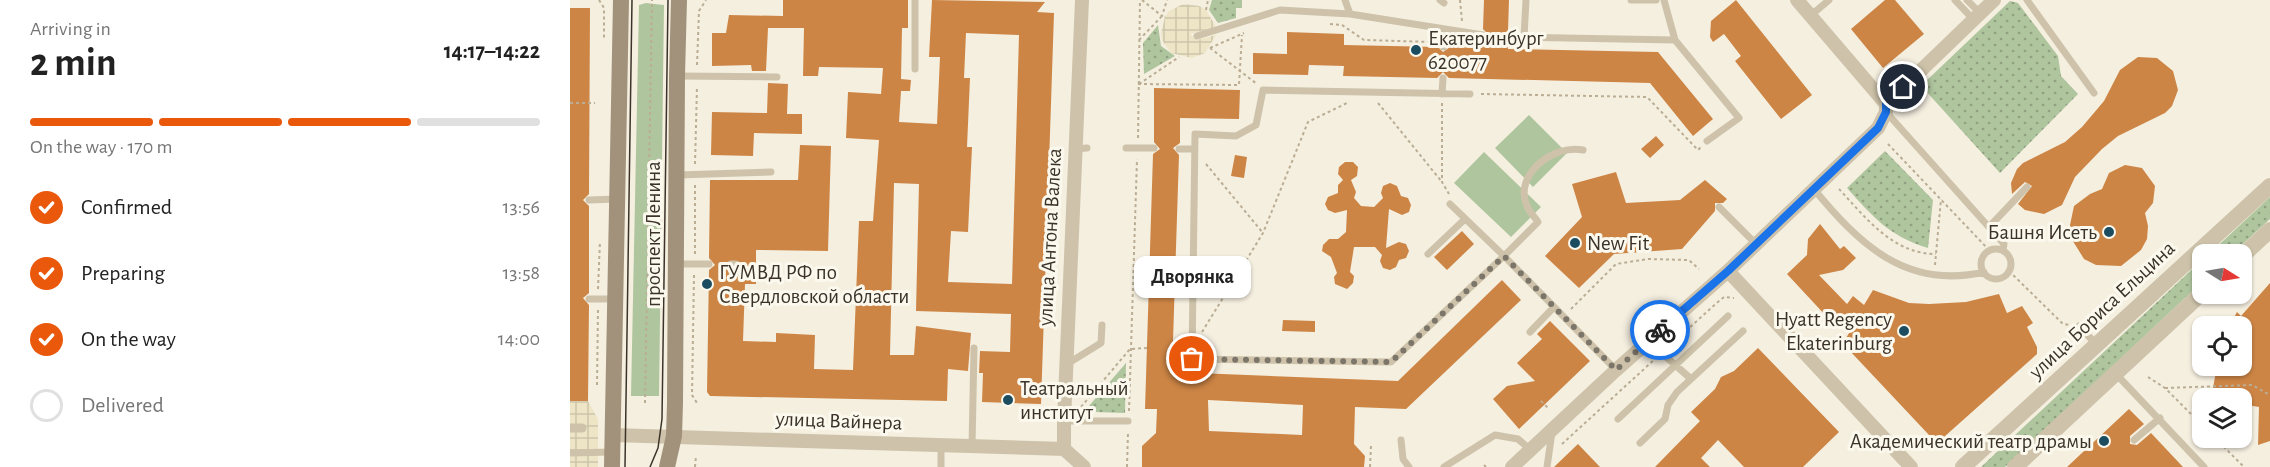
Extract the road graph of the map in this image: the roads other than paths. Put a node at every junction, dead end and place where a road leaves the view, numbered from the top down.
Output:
1 (621, 0) edge
2 (680, 0) edge
3 (915, 0) edge
4 (1082, 0) edge
5 (1345, 0) edge
6 (1526, 0) edge
7 (1631, 0) edge
8 (1656, 0) edge
9 (1664, 0) edge
10 (1829, 0) edge
11 (1955, 0) edge
12 (1967, 0) edge
13 (1994, 0) edge
14 (2028, 0) edge
15 (1805, 7) edge
16 (1350, 14) junction
17 (1976, 16) junction
18 (1445, 29) junction
19 (1483, 35) dead end
20 (1197, 36) dead end
21 (1508, 37) dead end
22 (1524, 37) junction
23 (1675, 40) junction
24 (1444, 45) road end
25 (915, 69) dead end
26 (676, 76) junction
27 (777, 77) dead end
28 (1443, 78) dead end
29 (2094, 93) dead end
30 (1442, 94) junction
31 (1470, 94) road end
32 (1886, 108) junction
33 (1707, 141) road end
34 (1126, 148) dead end
35 (1154, 148) dead end
36 (1179, 149) dead end
37 (1194, 149) junction
38 (1582, 150) dead end
39 (771, 172) dead end
40 (676, 175) junction
41 (2270, 186) edge
42 (2027, 187) dead end
43 (1813, 188) junction
44 (617, 199) junction
45 (589, 200) dead end
46 (1450, 204) dead end
47 (1719, 207) dead end
48 (1465, 219) junction
49 (1989, 226) junction
50 (2270, 230) edge
51 (1755, 243) junction
52 (2252, 247) edge
53 (2003, 250) junction
54 (1428, 254) dead end
55 (1504, 256) junction
56 (675, 264) junction
57 (709, 264) dead end
58 (1728, 271) junction
59 (1984, 272) junction
60 (589, 299) dead end
61 (616, 299) junction
62 (2192, 302) edge
63 (1554, 307) junction
64 (1728, 316) dead end
65 (1102, 325) dead end
66 (2079, 326) road end
67 (1743, 331) dead end
68 (1530, 332) dead end
69 (1648, 341) junction
70 (2097, 346) junction
71 (974, 348) dead end
72 (1674, 365) junction
73 (1065, 366) junction
74 (1616, 370) junction
75 (2116, 374) junction
76 (1690, 378) junction
77 (2160, 418) junction
78 (1618, 419) dead end
79 (1064, 421) junction
80 (1128, 422) road end
81 (570, 428) edge
82 (582, 428) dead end
83 (1552, 432) junction
84 (613, 435) junction
85 (674, 436) junction
86 (1401, 440) dead end
87 (2134, 440) dead end
88 (1640, 443) dead end
89 (941, 447) junction
90 (972, 447) junction
91 (1064, 449) junction
92 (1532, 451) junction
93 (570, 453) edge
94 (612, 460) edge
95 (667, 467) edge
96 (941, 467) edge
97 (1084, 467) edge
98 (1409, 467) edge
99 (1444, 467) edge
100 (1512, 467) edge
101 (1547, 467) edge
102 (1911, 467) edge
103 (1963, 467) edge
104 (2015, 467) edge
105 (2204, 467) edge

1 - 44 main road, проспект Ленина
2 - 26 main road, проспект Ленина
3 - 25 lane
4 - 73 street, улица Антона Валека
5 - 16 lane
6 - 22 lane
7 - 8 lane
9 - 23 lane
10 - 15 lane
11 - 17 lane
12 - 17 lane
13 - 17 street
14 - 29 lane
15 - 32 street
16 - 18 lane
16 - 20 lane
17 - 32 street
18 - 19 lane
18 - 24 lane
21 - 22 lane
22 - 23 lane
23 - 33 lane
26 - 27 lane
26 - 40 main road, проспект Ленина
28 - 30 lane
30 - 31 lane
30 - 37 lane
32 - 43 street
32 - 49 lane
34 - 35 lane
36 - 37 lane
37 - 55 lane
38 - 55 lane
39 - 40 lane
40 - 56 main road, проспект Ленина
41 - 70 street, улица Бориса Ельцина
42 - 49 lane
43 - 51 street
43 - 59 lane
44 - 45 lane
44 - 61 main road, проспект Ленина
46 - 48 lane
47 - 51 lane
48 - 54 lane
48 - 55 lane
49 - 53 lane
50 - 52 street
51 - 58 street
53 - 59 lane
53 - 59 lane
55 - 63 lane
56 - 57 lane
56 - 85 main road, проспект Ленина
58 - 69 street
58 - 102 street
60 - 61 lane
61 - 84 main road, проспект Ленина
62 - 75 street
63 - 68 lane
63 - 74 lane
64 - 72 lane
65 - 73 lane
66 - 70 lane
67 - 76 lane
69 - 72 lane
69 - 74 street
70 - 103 street, улица Бориса Ельцина
71 - 90 lane
72 - 76 lane
72 - 78 lane
73 - 79 street, улица Антона Валека
74 - 83 street
75 - 77 lane
75 - 104 street
76 - 88 lane
77 - 87 lane
77 - 105 lane
79 - 80 lane
79 - 91 street, улица Антона Валека
81 - 82 street
83 - 92 street
83 - 101 lane
84 - 85 street, улица Вайнера
84 - 94 main road, проспект Ленина
85 - 89 street, улица Вайнера
85 - 95 main road, проспект Ленина
86 - 98 lane
89 - 90 street, улица Вайнера
89 - 96 lane
90 - 91 street, улица Вайнера
91 - 97 street
92 - 99 lane
92 - 100 street
93 - 94 lane

